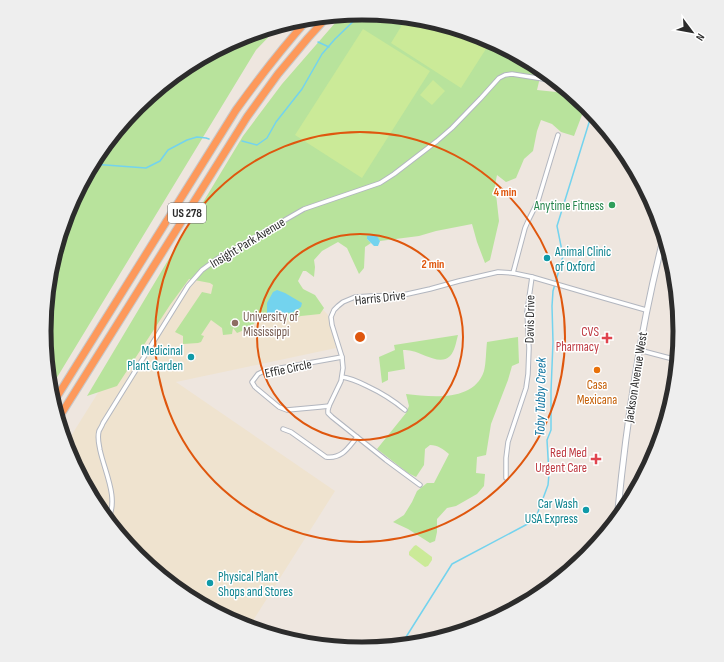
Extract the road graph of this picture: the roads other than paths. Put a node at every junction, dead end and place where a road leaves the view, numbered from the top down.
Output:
1 (322, 23) edge
2 (302, 26) edge
3 (543, 78) edge
4 (558, 135) dead end
5 (661, 248) edge
6 (513, 273) junction
7 (532, 277) junction
8 (646, 310) junction
9 (639, 350) junction
10 (342, 357) junction
11 (671, 358) edge
12 (342, 377) junction
13 (58, 395) edge
14 (328, 406) junction
15 (405, 410) dead end
16 (62, 412) edge
17 (283, 429) dead end
18 (357, 437) junction
19 (506, 478) dead end
20 (420, 485) dead end
21 (618, 508) edge
22 (110, 513) edge

1 - 16 highway, US 278
2 - 13 highway, US 278
3 - 22 street, Insight Park Avenue
4 - 6 street
5 - 8 main road, Jackson Avenue West
6 - 7 street, Harris Drive
6 - 10 street, Harris Drive
7 - 8 street, Harris Drive
7 - 19 street, Davis Drive
8 - 9 main road, Jackson Avenue West
9 - 11 street
9 - 21 main road, Jackson Avenue West
10 - 12 street, Harris Drive
10 - 14 street, Effie Circle
12 - 14 street, Harris Drive
12 - 15 street
14 - 18 street
17 - 18 street
18 - 20 street

